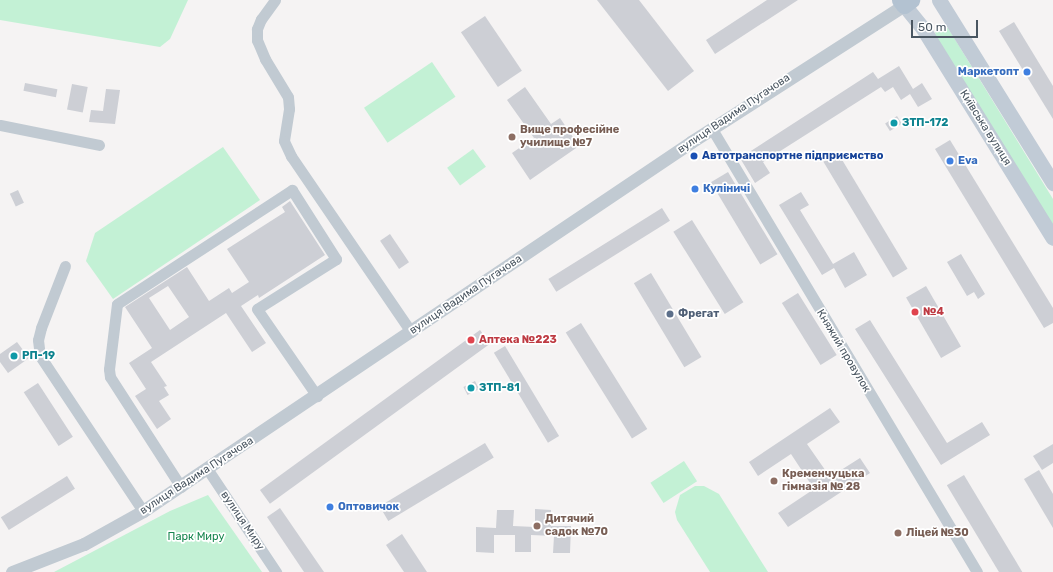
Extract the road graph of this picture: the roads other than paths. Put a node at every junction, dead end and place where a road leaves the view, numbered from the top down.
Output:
1 (275, 0) edge
2 (939, 0) edge
3 (905, 2) edge
4 (0, 125) edge
5 (712, 129) junction
6 (99, 145) dead end
7 (1053, 183) edge
8 (1053, 238) edge
9 (65, 266) dead end
10 (411, 332) junction
11 (317, 396) junction
12 (208, 470) junction
13 (181, 487) junction
14 (143, 511) junction
15 (12, 572) edge
16 (276, 572) edge
17 (977, 572) edge

1 - 10 street
2 - 7 main road
3 - 5 street, вулиця Вадима Пугачова
3 - 8 main road, Київська вулиця
4 - 6 street
5 - 10 street, вулиця Вадима Пугачова
5 - 17 street, Княжий провулок
9 - 14 street
10 - 11 street, вулиця Вадима Пугачова
11 - 12 street, вулиця Вадима Пугачова
11 - 13 street
12 - 13 street, вулиця Вадима Пугачова
12 - 16 street, вулиця Миру
13 - 14 street, вулиця Вадима Пугачова
14 - 15 street, вулиця Вадима Пугачова

